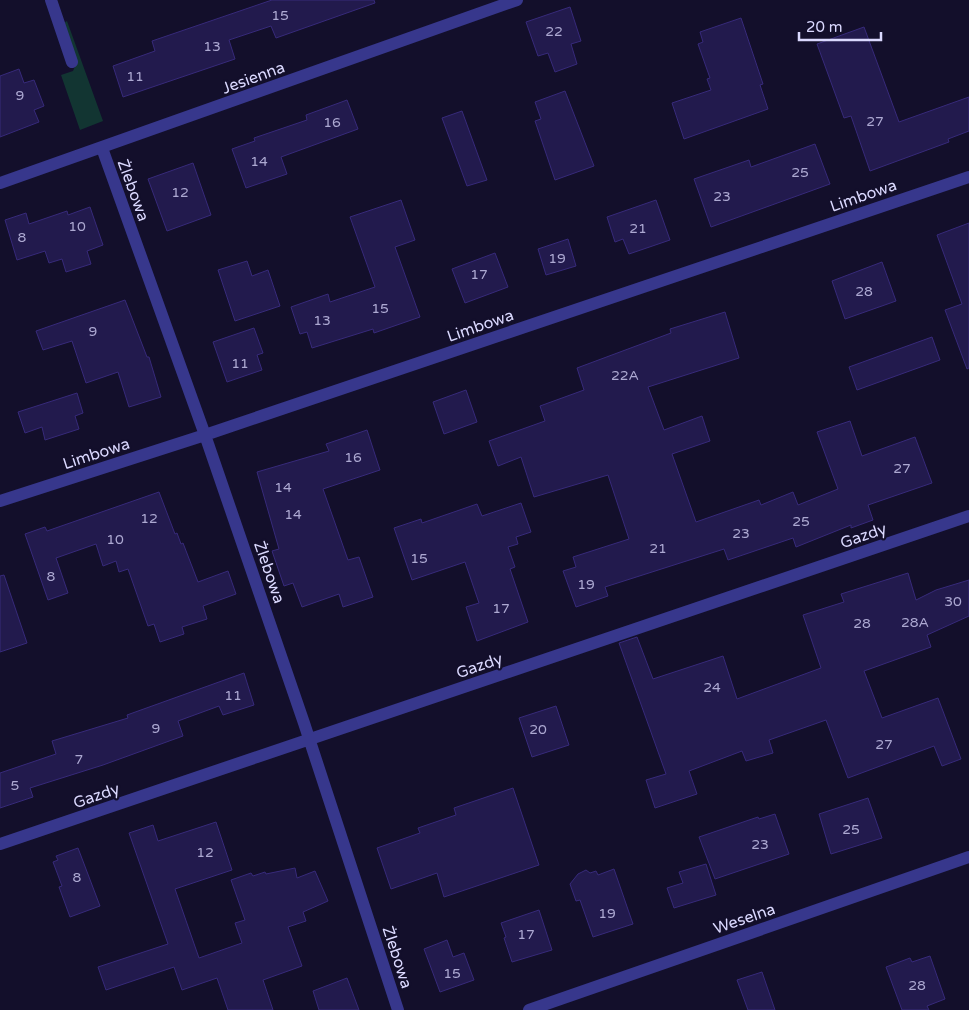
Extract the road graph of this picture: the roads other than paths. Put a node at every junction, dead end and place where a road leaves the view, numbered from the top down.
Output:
1 (50, 0) edge
2 (517, 0) edge
3 (72, 62) dead end
4 (102, 148) junction
5 (969, 177) edge
6 (0, 183) edge
7 (205, 435) junction
8 (0, 501) edge
9 (969, 516) edge
10 (310, 739) junction
11 (0, 844) edge
12 (969, 857) edge
13 (398, 1010) edge
14 (529, 1010) edge

1 - 3 street
2 - 4 street, Jesienna
4 - 6 street, Jesienna
4 - 7 street, Żlebowa
5 - 7 street, Limbowa
7 - 8 street, Limbowa
7 - 10 street, Żlebowa
9 - 10 street, Gazdy
10 - 11 street, Gazdy
10 - 13 street, Żlebowa
12 - 14 street, Weselna

